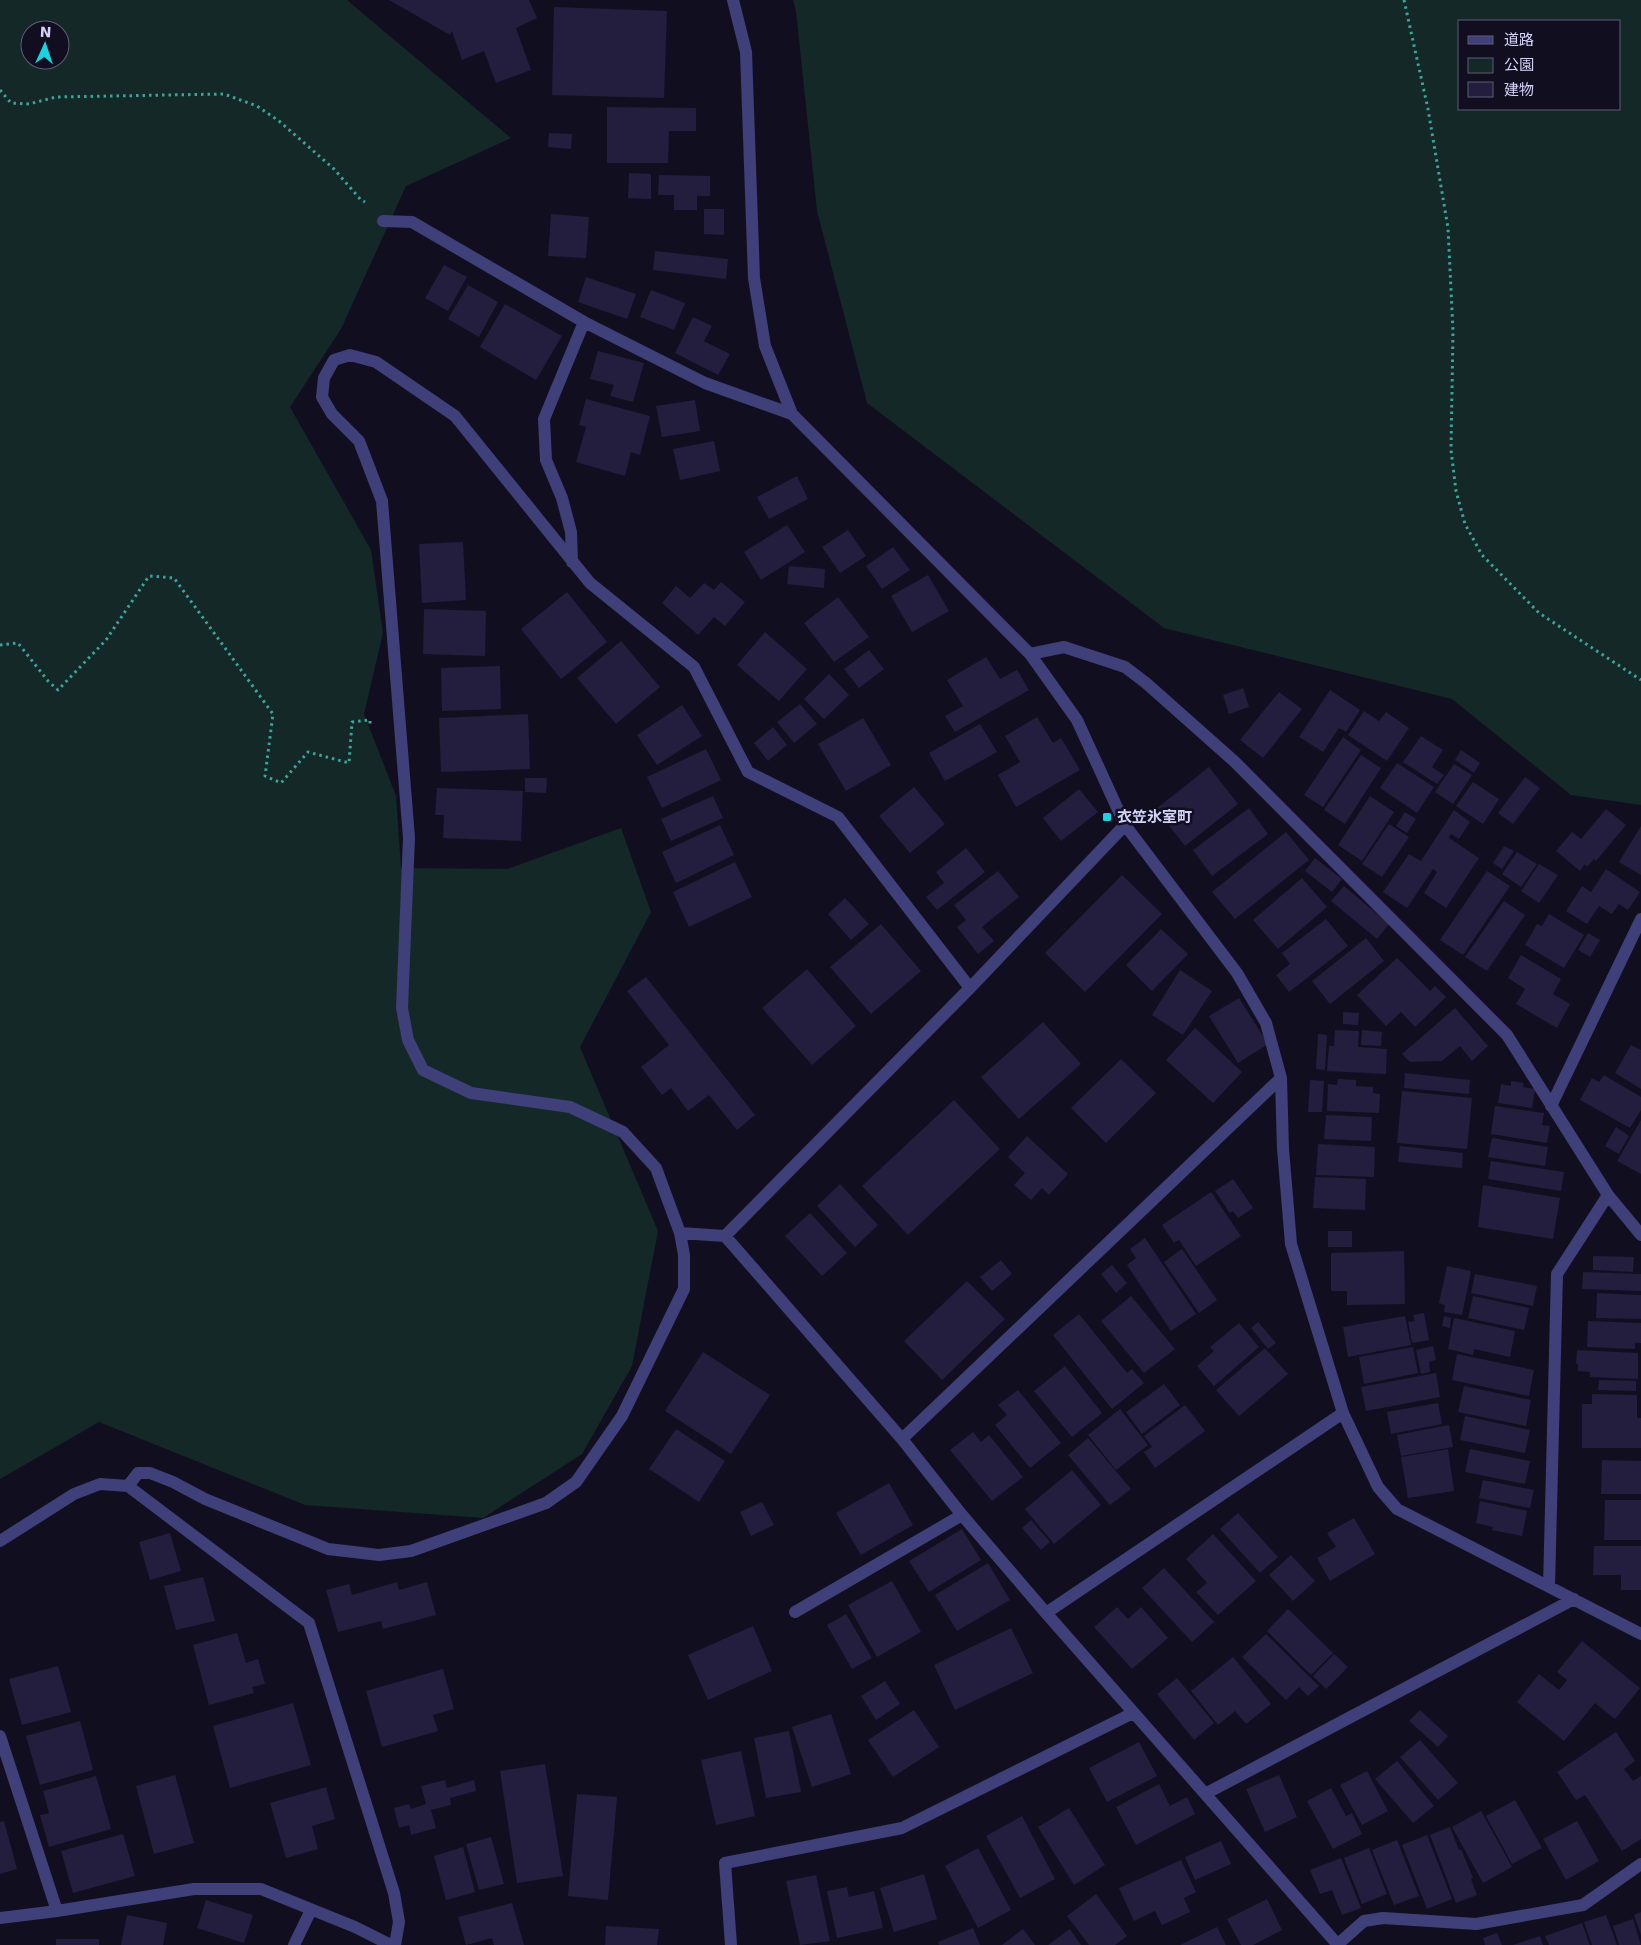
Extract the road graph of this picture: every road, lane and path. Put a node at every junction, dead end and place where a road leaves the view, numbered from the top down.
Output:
1 (733, 0) edge
2 (1404, 0) edge
3 (0, 90) edge
4 (383, 221) joint
5 (584, 322) junction
6 (792, 414) junction
7 (572, 562) junction
8 (0, 645) edge
9 (1030, 654) junction
10 (1641, 680) edge
11 (371, 728) dead end
12 (1125, 825) junction
13 (1641, 919) edge
14 (970, 988) junction
15 (1280, 1078) junction
16 (1551, 1106) junction
17 (1608, 1195) junction
18 (680, 1233) junction
19 (1641, 1235) edge
20 (725, 1236) junction
21 (1343, 1413) junction
22 (902, 1439) junction
23 (128, 1486) junction
24 (962, 1515) junction
25 (0, 1541) edge
26 (1548, 1586) junction
27 (1574, 1599) junction
28 (795, 1612) dead end
29 (1046, 1613) junction
30 (1641, 1634) edge
31 (1133, 1713) junction
32 (0, 1736) edge
33 (1205, 1794) junction
34 (1641, 1864) edge
35 (312, 1910) junction
36 (57, 1911) junction
37 (0, 1918) edge
38 (294, 1945) edge
39 (390, 1945) edge
40 (395, 1945) edge
41 (731, 1945) edge
42 (1338, 1945) edge

1 - 6 street
2 - 10 path
3 - 4 path
4 - 5 street
5 - 6 street
5 - 7 street
6 - 9 street
7 - 14 street
7 - 18 street
8 - 11 path
9 - 12 street
9 - 16 street
12 - 14 street
12 - 15 street
13 - 16 street
14 - 20 street
15 - 21 street
15 - 22 street
16 - 17 street
17 - 19 street
17 - 26 street
18 - 20 street
18 - 23 street
20 - 22 street
21 - 26 street
21 - 29 street
22 - 24 street
23 - 25 street
23 - 40 street
24 - 28 street
24 - 29 street
26 - 27 street
27 - 30 street
27 - 33 street
29 - 31 street
31 - 33 street
31 - 41 street
32 - 36 street
33 - 42 street
34 - 42 street
35 - 36 street
35 - 38 street
35 - 39 street
36 - 37 street

